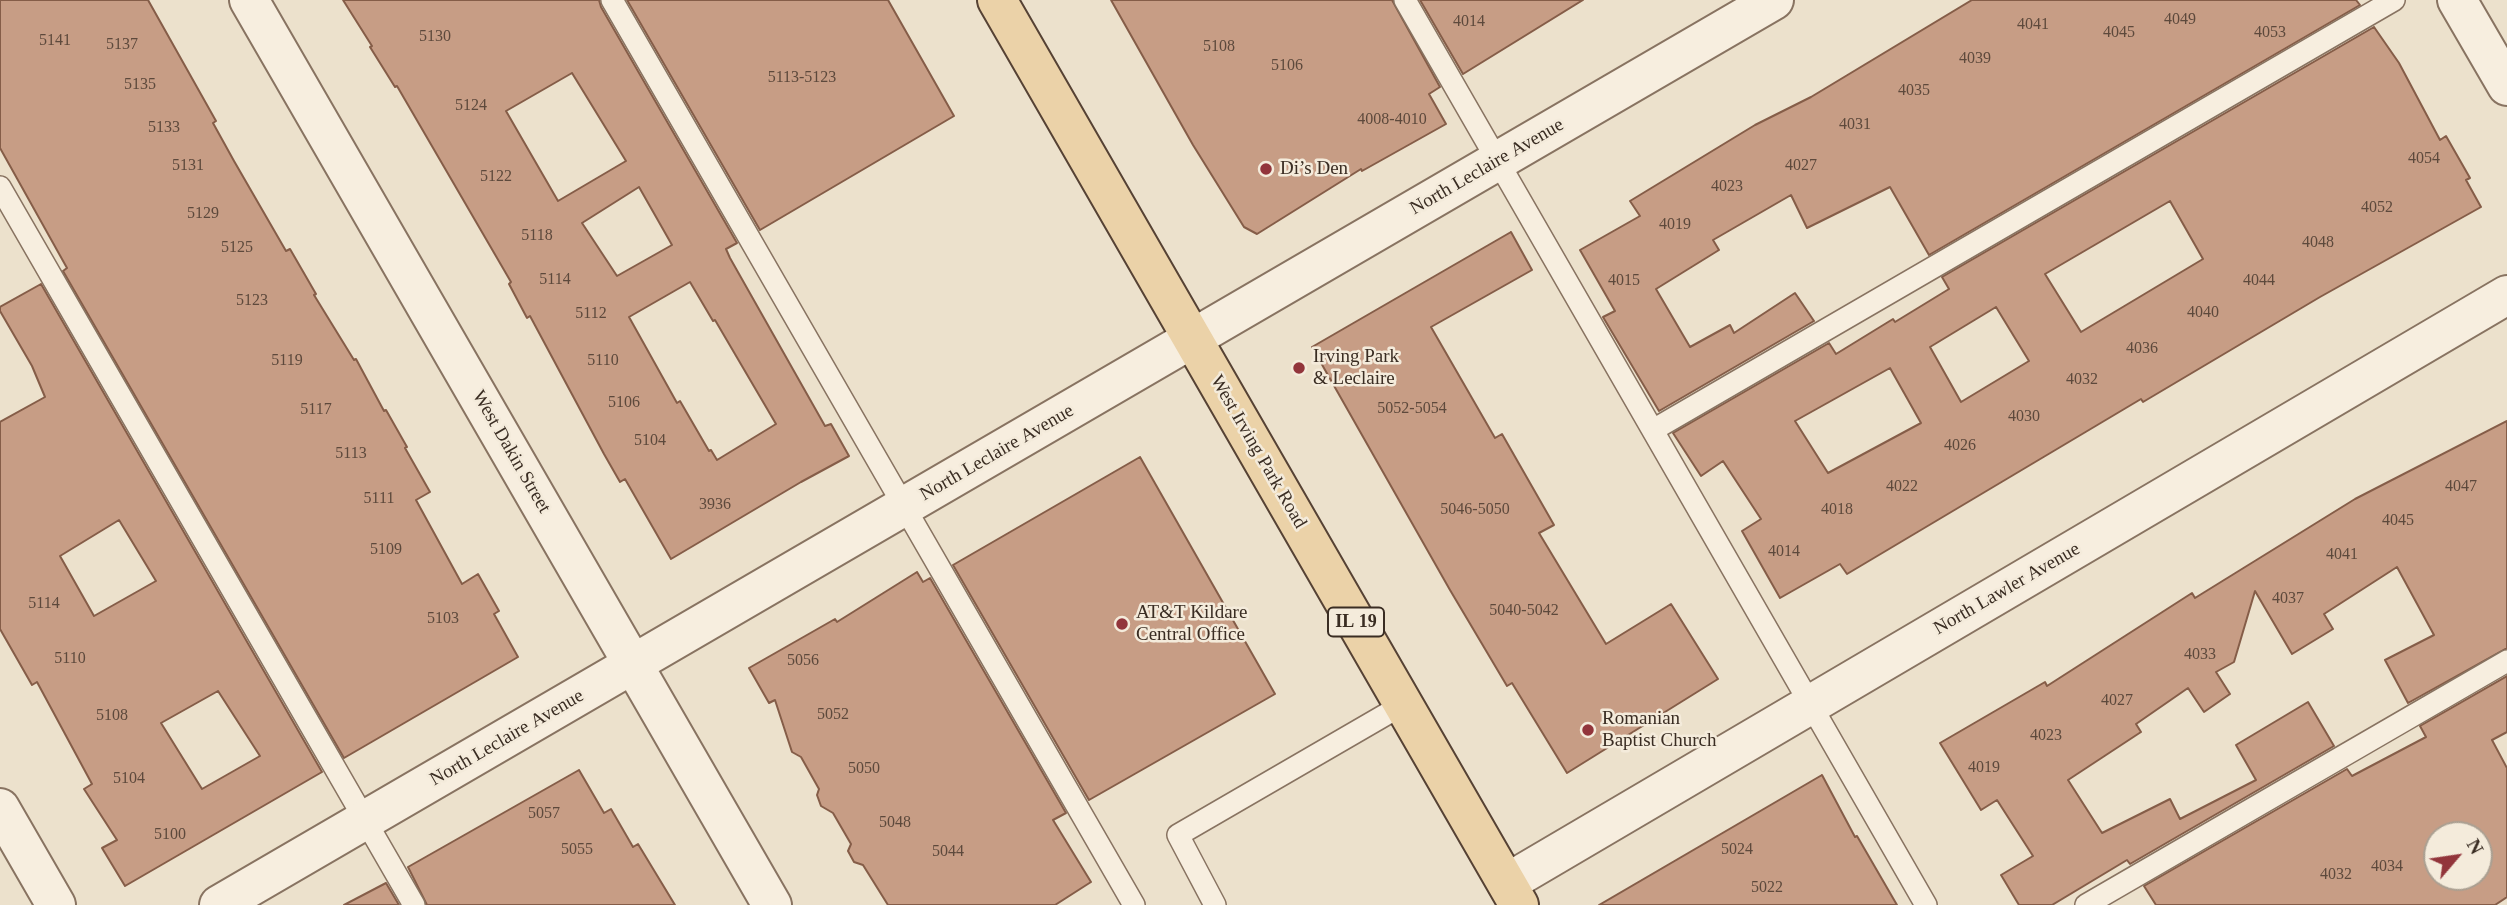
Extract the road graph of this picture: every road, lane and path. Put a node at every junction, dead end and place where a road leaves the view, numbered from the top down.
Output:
1 (249, 0) edge
2 (612, 0) edge
3 (997, 0) edge
4 (1405, 0) edge
5 (1774, 0) edge
6 (2394, 0) edge
7 (2457, 0) edge
8 (2507, 86) edge
9 (1498, 161) junction
10 (0, 187) edge
11 (2507, 295) edge
12 (1192, 339) junction
13 (1653, 430) junction
14 (905, 507) junction
15 (2507, 661) edge
16 (634, 664) junction
17 (1812, 704) junction
18 (1404, 705) junction
19 (0, 808) edge
20 (365, 820) junction
21 (1513, 894) edge
22 (56, 905) edge
23 (219, 905) edge
24 (414, 905) edge
25 (772, 905) edge
26 (1134, 905) edge
27 (1215, 905) edge
28 (1926, 905) edge
29 (2086, 905) edge

1 - 16 street, West Dakin Street
2 - 14 lane
3 - 12 main road, West Irving Park Road / IL 19
4 - 9 lane
5 - 9 street, North Leclaire Avenue
6 - 13 lane
7 - 8 street
9 - 12 street, North Leclaire Avenue
9 - 13 lane
10 - 20 lane
11 - 17 street, North Lawler Avenue
12 - 14 street, North Leclaire Avenue
12 - 18 main road, West Irving Park Road / IL 19
13 - 17 lane
14 - 16 street, North Leclaire Avenue
14 - 26 lane
15 - 29 lane
16 - 20 street, North Leclaire Avenue
16 - 25 street, West Dakin Street
17 - 21 street, North Lawler Avenue
17 - 28 lane
18 - 21 main road, West Irving Park Road / IL 19
18 - 27 lane
19 - 22 street
20 - 23 street, North Leclaire Avenue
20 - 24 lane

